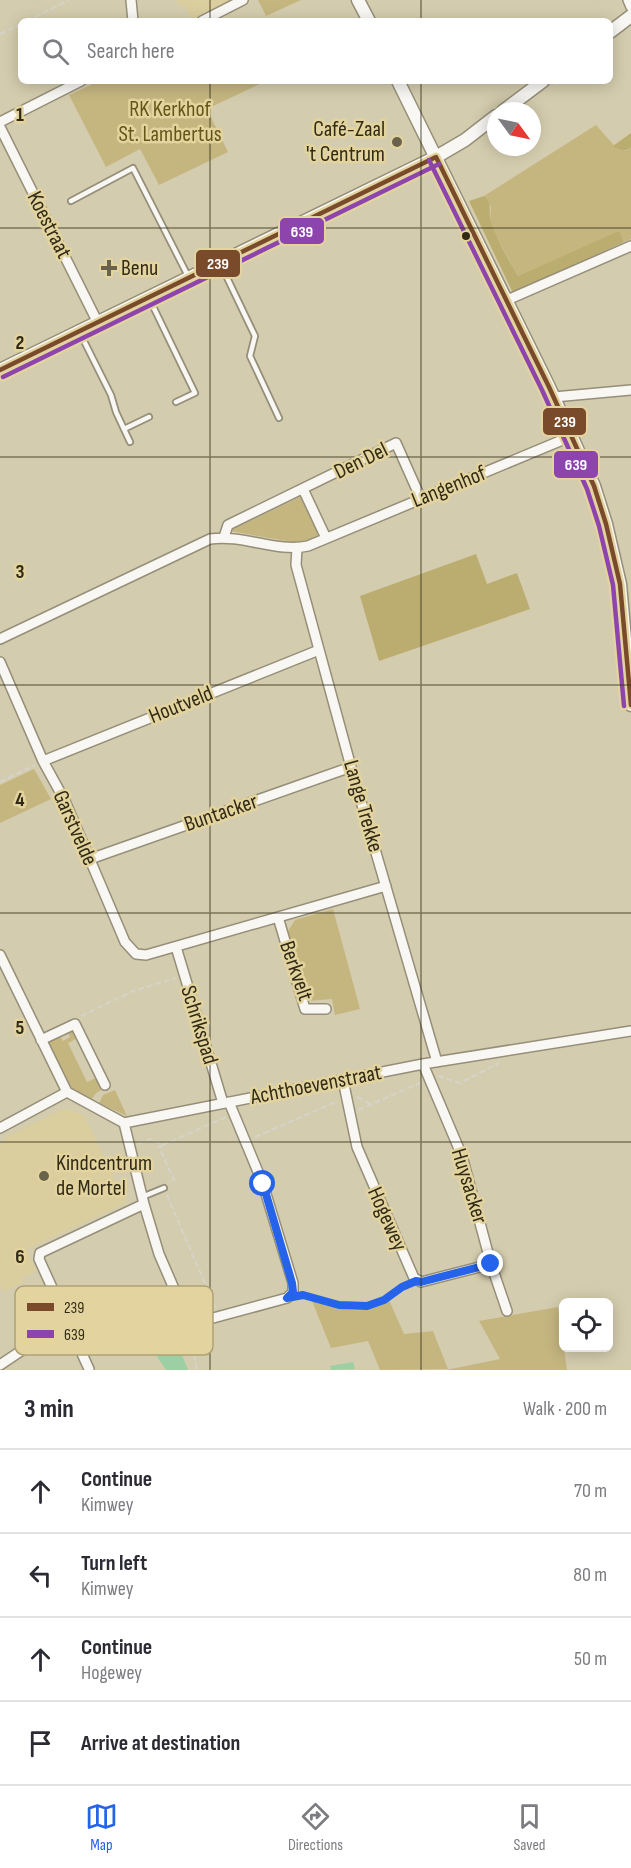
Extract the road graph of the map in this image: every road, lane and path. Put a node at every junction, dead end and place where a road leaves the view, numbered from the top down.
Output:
1 (69, 0) edge
2 (131, 0) edge
3 (243, 0) edge
4 (358, 0) edge
5 (628, 0) edge
6 (631, 7) edge
7 (631, 16) edge
8 (33, 18) edge
9 (134, 18) edge
10 (208, 18) edge
11 (367, 18) edge
12 (18, 25) edge
13 (613, 30) edge
14 (0, 34) edge
15 (75, 84) edge
16 (400, 84) edge
17 (539, 84) edge
18 (515, 102) edge
19 (0, 122) edge
20 (487, 123) edge
21 (0, 127) edge
22 (436, 157) junction
23 (71, 201) dead end
24 (631, 246) edge
25 (220, 263) junction
26 (189, 278) junction
27 (149, 298) junction
28 (507, 300) junction
29 (98, 323) junction
30 (79, 332) junction
31 (0, 370) edge
32 (631, 390) edge
33 (554, 396) junction
34 (176, 402) dead end
35 (149, 417) dead end
36 (279, 418) dead end
37 (124, 429) junction
38 (572, 436) junction
39 (130, 442) dead end
40 (303, 489) junction
41 (421, 499) junction
42 (224, 537) junction
43 (326, 538) junction
44 (297, 548) junction
45 (0, 639) edge
46 (319, 650) junction
47 (0, 662) edge
48 (631, 705) edge
49 (43, 761) junction
50 (351, 767) junction
51 (0, 782) edge
52 (90, 859) junction
53 (386, 886) junction
54 (278, 917) junction
55 (176, 947) junction
56 (0, 955) edge
57 (184, 976) junction
58 (326, 1009) dead end
59 (75, 1024) junction
60 (631, 1031) edge
61 (41, 1040) junction
62 (437, 1062) junction
63 (423, 1064) junction
64 (343, 1080) junction
65 (105, 1085) dead end
66 (67, 1092) junction
67 (347, 1097) junction
68 (226, 1103) junction
69 (370, 1104) dead end
70 (234, 1113) junction
71 (124, 1123) junction
72 (0, 1128) edge
73 (245, 1141) junction
74 (163, 1145) junction
75 (130, 1147) junction
76 (164, 1188) junction
77 (143, 1200) junction
78 (491, 1264) junction
79 (416, 1281) junction
80 (51, 1286) edge
81 (173, 1286) edge
82 (206, 1286) edge
83 (287, 1298) junction
84 (213, 1303) edge
85 (507, 1311) dead end
86 (219, 1317) junction
87 (213, 1318) edge
88 (15, 1355) edge
89 (83, 1355) edge
90 (194, 1355) edge
91 (0, 1365) edge
92 (89, 1369) edge
93 (196, 1370) edge

1 - 8 path
2 - 9 street
3 - 10 street
4 - 11 street
5 - 6 street
7 - 13 street
12 - 14 path
15 - 19 street
16 - 22 street
17 - 18 street
20 - 22 street
21 - 29 street, Koestraat
22 - 25 street
22 - 28 street
23 - 26 lane
24 - 28 street
25 - 26 street
25 - 36 lane
26 - 27 street
27 - 29 street
27 - 34 lane
28 - 33 street
29 - 30 street
30 - 31 street
30 - 37 lane
32 - 33 street
33 - 38 street
35 - 37 lane
37 - 39 lane
38 - 41 street, Langenhof
38 - 48 street
40 - 41 street, Den Del
40 - 42 street, Langenhof
40 - 43 street
41 - 43 street, Langenhof
42 - 44 street, Langenhof
42 - 45 street, Langenhof
43 - 44 street, Langenhof
44 - 46 street, Lange Trekke
46 - 49 street, Houtveld
46 - 50 street, Lange Trekke
47 - 49 street, Garstvelde
49 - 51 path
49 - 52 street, Garstvelde
50 - 52 street, Buntacker
50 - 53 street, Lange Trekke
52 - 55 street, Garstvelde
53 - 54 street, Berkvelt
53 - 62 street, Lange Trekke
54 - 55 street, Berkvelt
54 - 58 street, Berkvelt
55 - 57 street, Schrikspad
56 - 61 street
57 - 59 path
57 - 68 street, Schrikspad
59 - 61 street
59 - 65 street
60 - 62 street, Achthoevenstraat
61 - 66 street
62 - 63 street, Achthoevenstraat
63 - 64 street, Achthoevenstraat
63 - 78 street, Huysacker
64 - 67 street, Hogewey
64 - 68 street, Achthoevenstraat
66 - 71 street
66 - 72 street
67 - 69 path
67 - 73 path
67 - 79 street, Hogewey
68 - 70 street, Schrikspad
68 - 71 street, Achthoevenstraat
70 - 73 street, Schrikspad
70 - 74 path
71 - 75 street
73 - 83 street, Schrikspad
74 - 75 path
74 - 76 path
75 - 77 street
76 - 77 lane
76 - 82 path
77 - 80 street
77 - 81 street
78 - 79 street
78 - 85 street, Huysacker
79 - 83 path
83 - 86 street
84 - 86 path
86 - 87 street
88 - 91 street
89 - 92 street
90 - 93 path

